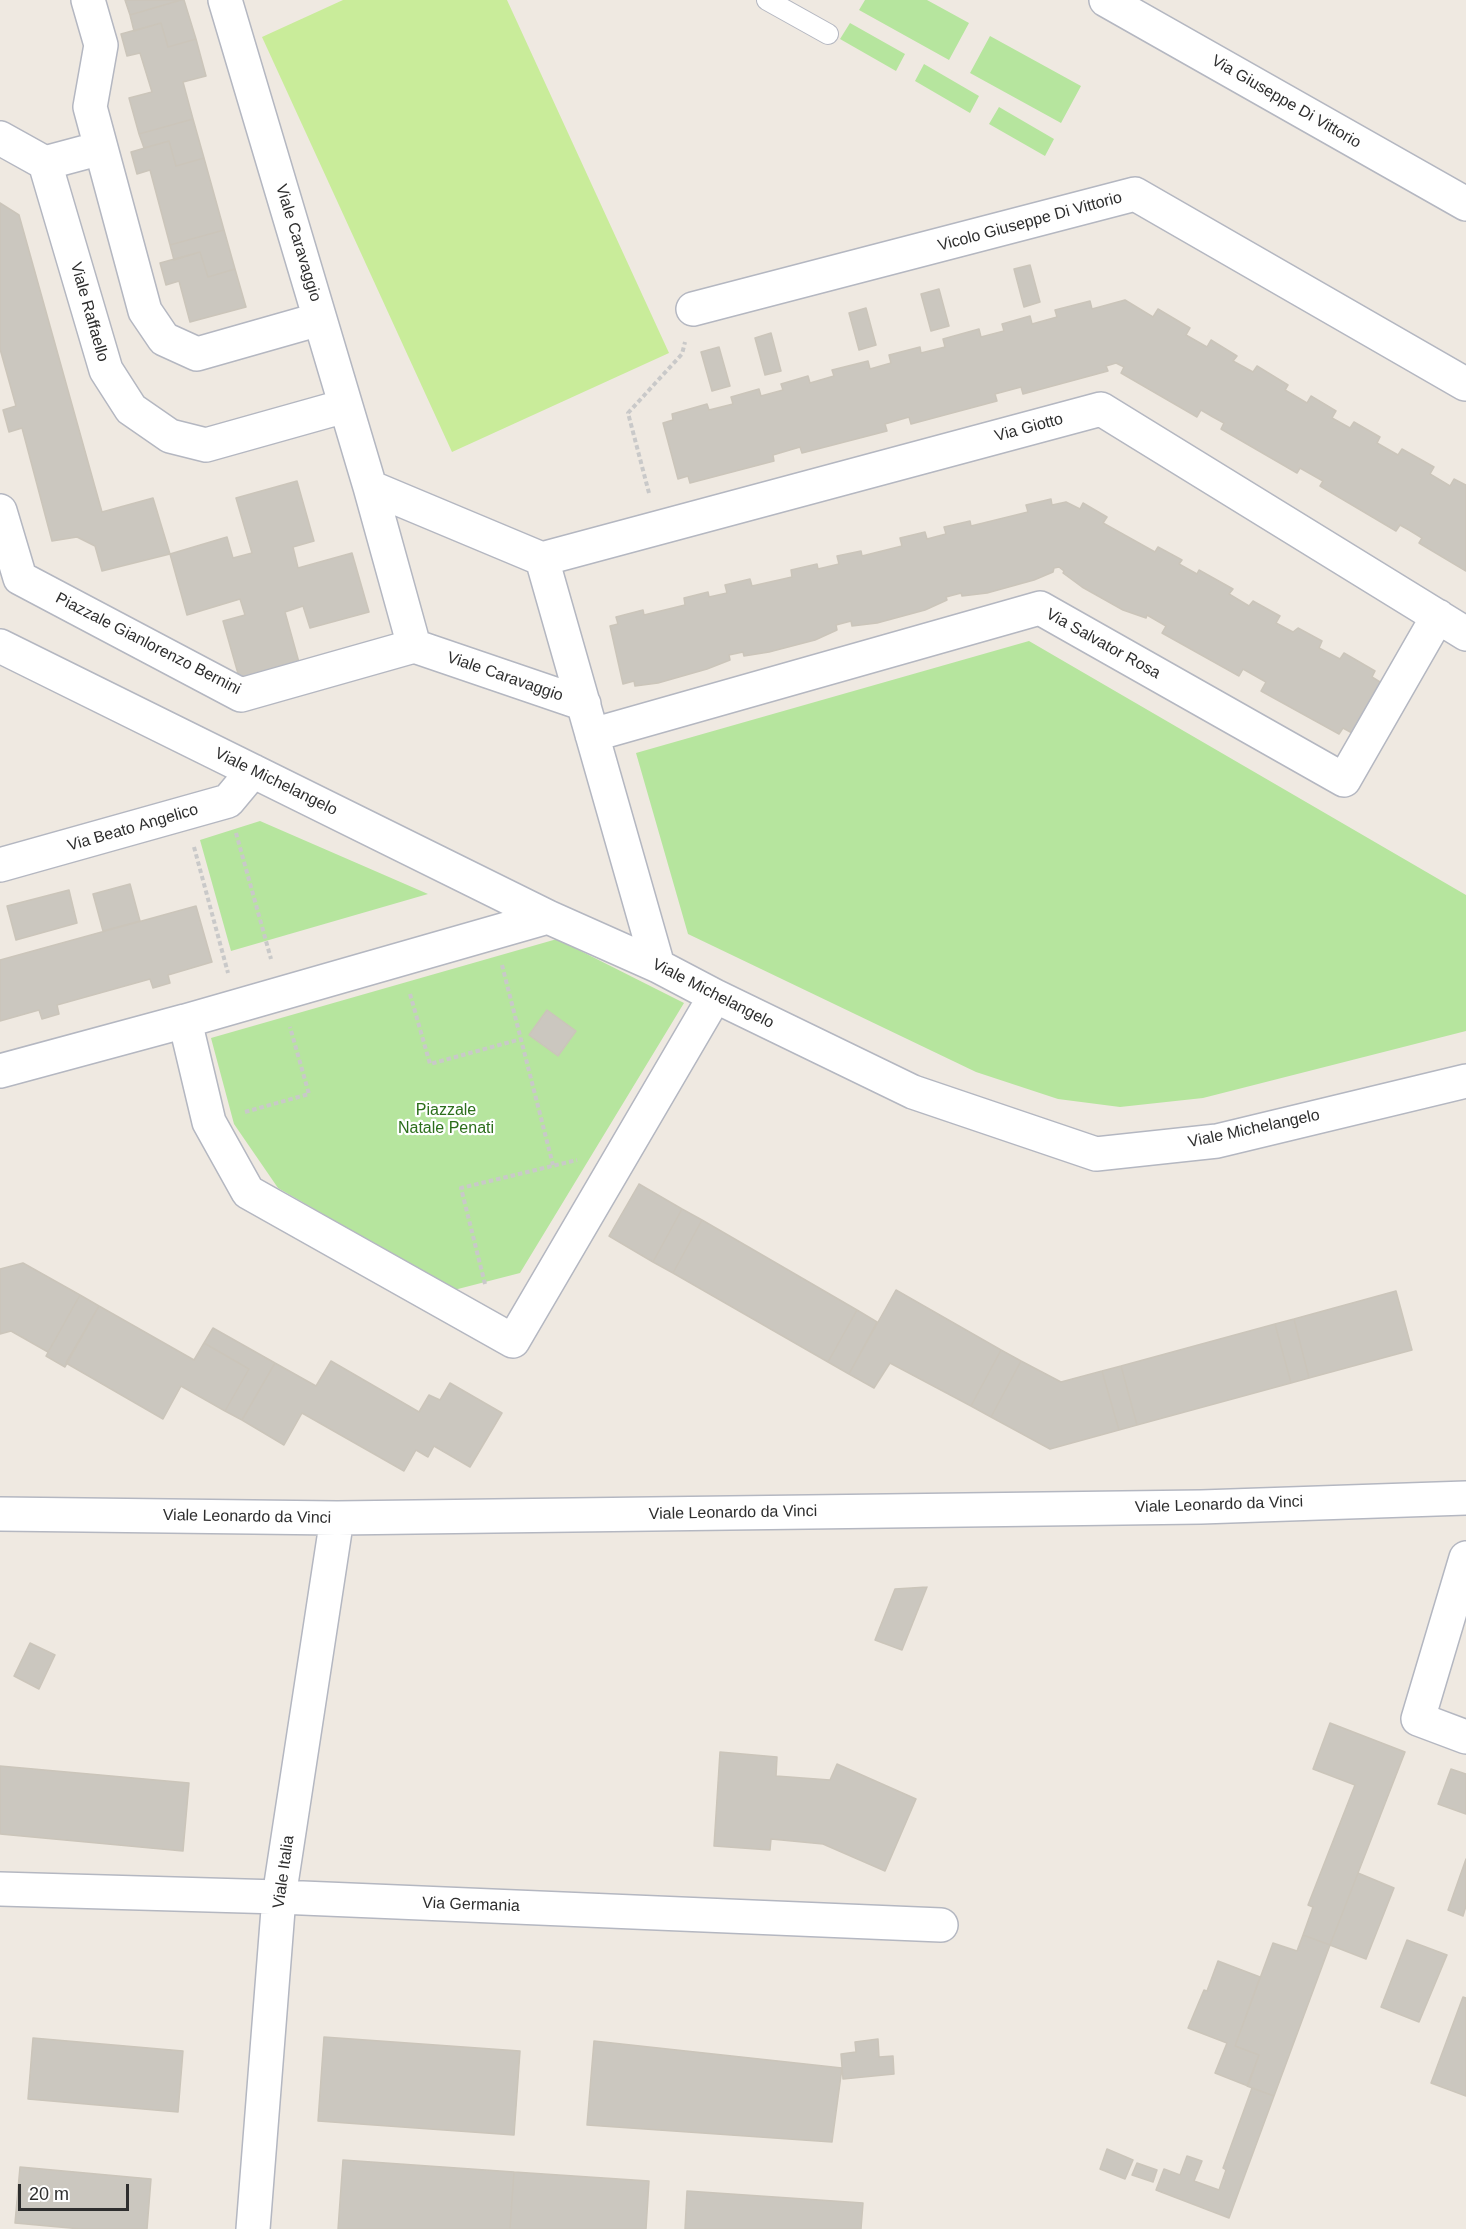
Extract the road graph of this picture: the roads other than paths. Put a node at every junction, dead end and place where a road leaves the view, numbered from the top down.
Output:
1 (88, 0) edge
2 (225, 0) edge
3 (767, 0) edge
4 (1106, 0) edge
5 (828, 34) dead end
6 (0, 138) edge
7 (101, 148) junction
8 (45, 163) junction
9 (1466, 204) edge
10 (693, 309) road end
11 (320, 319) junction
12 (1466, 382) edge
13 (345, 406) junction
14 (370, 487) junction
15 (0, 511) edge
16 (542, 559) junction
17 (1438, 616) junction
18 (1466, 634) edge
19 (0, 646) edge
20 (414, 646) junction
21 (584, 704) junction
22 (592, 735) junction
23 (253, 771) junction
24 (0, 866) edge
25 (548, 917) junction
26 (658, 966) junction
27 (716, 996) junction
28 (185, 1021) junction
29 (0, 1071) edge
30 (1466, 1081) edge
31 (1466, 1497) edge
32 (0, 1514) edge
33 (337, 1518) junction
34 (1466, 1558) edge
35 (1466, 1737) edge
36 (0, 1889) edge
37 (279, 1897) junction
38 (941, 1925) dead end
39 (253, 2229) edge

1 - 7 street
2 - 11 street, Viale Caravaggio
3 - 5 lane
4 - 9 street, Via Giuseppe Di Vittorio
6 - 8 street
7 - 8 street
7 - 11 street
8 - 13 street, Viale Raffaello
10 - 12 street, Vicolo Giuseppe Di Vittorio
11 - 13 street, Viale Caravaggio
13 - 14 street, Viale Caravaggio
14 - 16 street
14 - 20 street, Viale Caravaggio
15 - 20 street, Piazzale Gianlorenzo Bernini
16 - 17 street, Via Giotto
16 - 21 street, Viale Caravaggio
17 - 18 street, Via Giotto
17 - 22 street, Via Salvator Rosa
19 - 23 street, Viale Michelangelo
20 - 21 street, Viale Caravaggio
21 - 22 street, Viale Caravaggio
22 - 26 street, Viale Caravaggio
23 - 24 street, Via Beato Angelico
23 - 25 street, Viale Michelangelo
25 - 26 street, Viale Michelangelo
25 - 28 street
26 - 27 street, Viale Michelangelo
27 - 28 street
27 - 30 street, Viale Michelangelo
28 - 29 street
31 - 33 street, Viale Leonardo da Vinci
32 - 33 street, Viale Leonardo da Vinci
33 - 37 street, Viale Italia
34 - 35 street
36 - 37 street, Via Germania
37 - 38 street, Via Germania
37 - 39 street, Viale Italia

